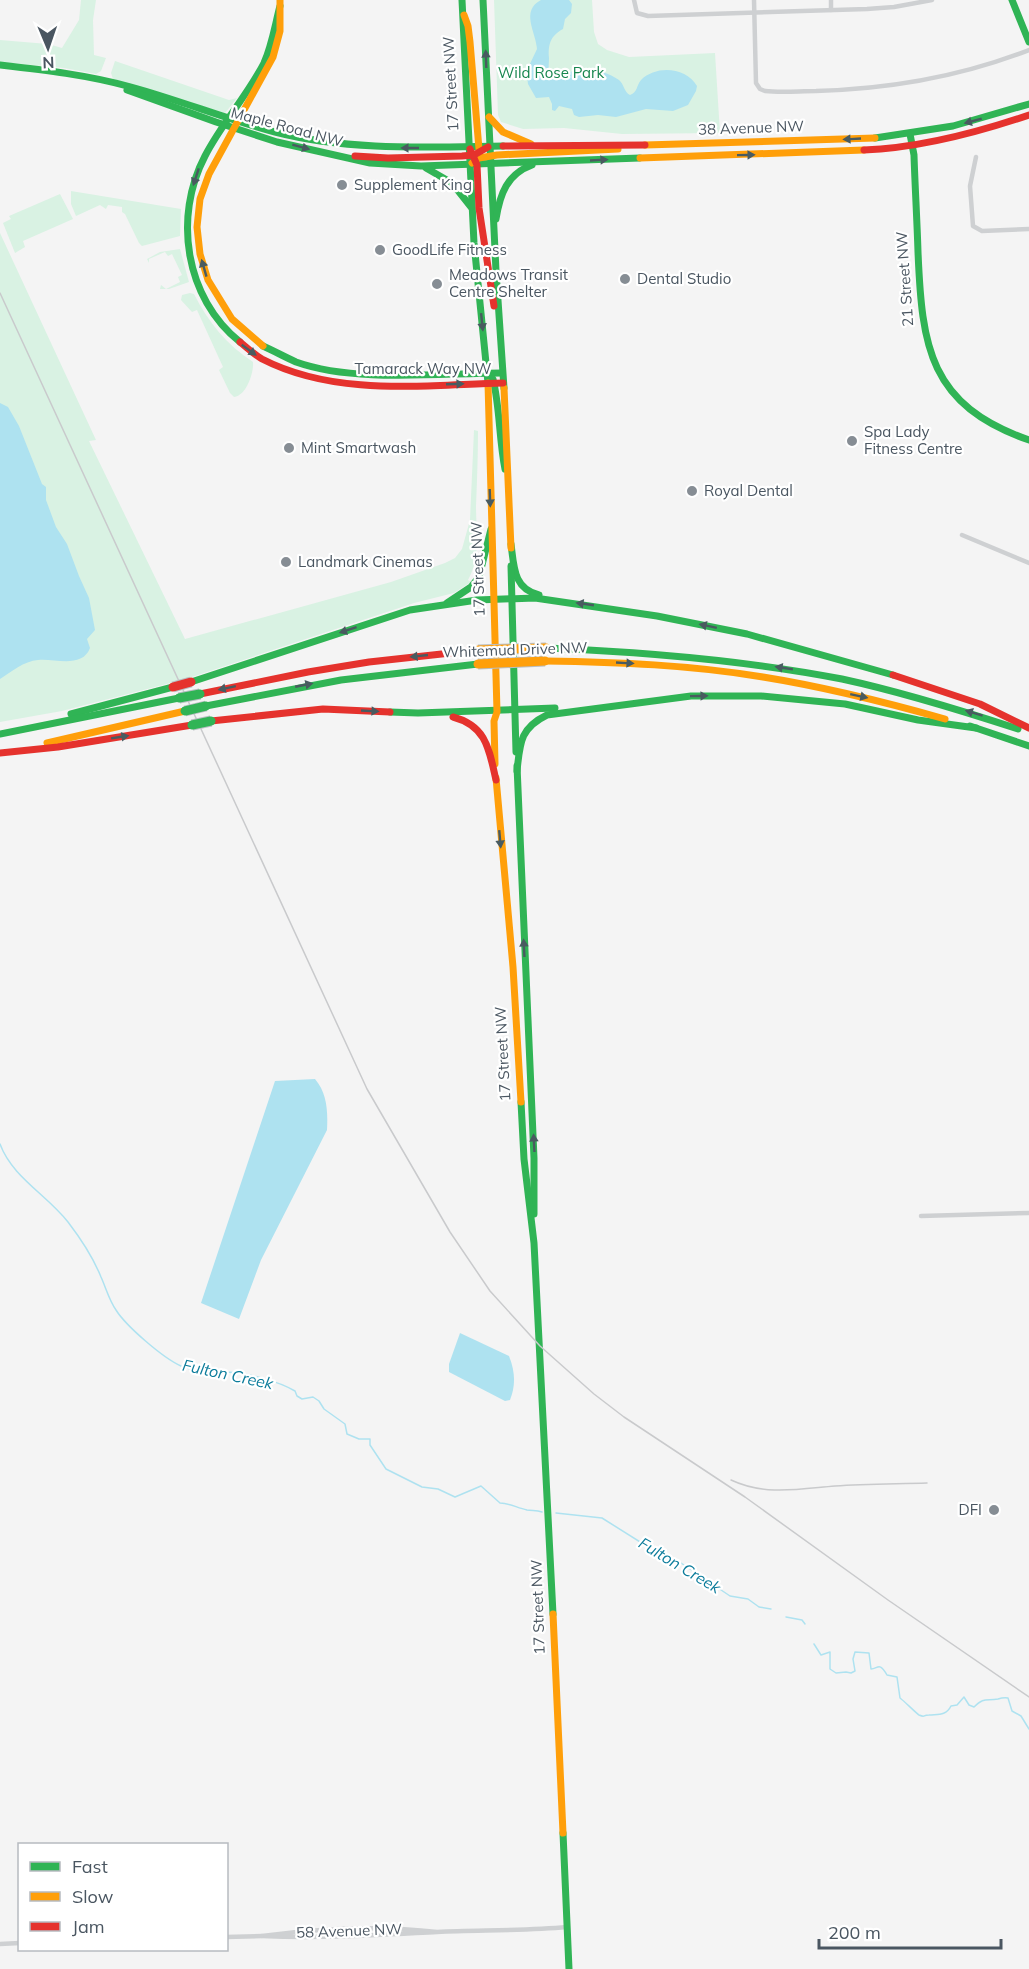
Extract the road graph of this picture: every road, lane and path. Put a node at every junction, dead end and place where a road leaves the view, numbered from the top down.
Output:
1 (483, 0) edge
2 (634, 0) edge
3 (754, 0) edge
4 (831, 0) edge
5 (932, 0) edge
6 (1012, 0) edge
7 (280, 3) edge
8 (462, 4) edge
9 (831, 10) junction
10 (754, 12) junction
11 (1029, 42) edge
12 (1029, 50) edge
13 (0, 65) edge
14 (1029, 104) edge
15 (1029, 115) edge
16 (489, 117) junction
17 (231, 123) junction
18 (910, 134) junction
19 (534, 145) junction
20 (645, 146) junction
21 (912, 146) junction
22 (328, 154) junction
23 (479, 156) junction
24 (976, 158) dead end
25 (541, 163) junction
26 (420, 166) junction
27 (472, 209) junction
28 (1029, 229) edge
29 (494, 231) junction
30 (500, 335) junction
31 (487, 372) junction
32 (502, 373) junction
33 (495, 383) junction
34 (1029, 440) edge
35 (492, 529) junction
36 (962, 536) dead end
37 (511, 544) junction
38 (1029, 563) edge
39 (512, 598) junction
40 (494, 600) junction
41 (556, 600) junction
42 (445, 604) junction
43 (641, 702) junction
44 (514, 711) junction
45 (497, 712) junction
46 (418, 713) junction
47 (976, 728) junction
48 (1029, 730) edge
49 (0, 733) edge
50 (1029, 746) edge
51 (0, 752) edge
52 (517, 771) junction
53 (496, 780) junction
54 (1029, 1213) edge
55 (921, 1216) dead end
56 (534, 1244) junction
57 (567, 1927) junction
58 (437, 1932) junction
59 (262, 1936) junction
60 (228, 1937) edge
61 (18, 1943) edge
62 (0, 1944) edge
63 (569, 1969) edge

16 -> 1 main road, 17 Street NW
2 - 10 street
3 - 10 street
4 - 9 street
5 - 9 street
6 - 11 main road
7 - 17 main road
8 - 23 main road
9 - 10 street
10 - 12 street
13 - 17 main road, Maple Road NW
14 -> 18 main road, 38 Avenue NW
15 - 21 main road, 38 Avenue NW
16 - 19 main road
16 - 23 main road, 17 Street NW
17 -> 22 main road, Maple Road NW
23 -> 17 main road, Maple Road NW
31 -> 17 main road, Tamarack Way NW
17 -> 33 main road, Tamarack Way NW
18 -> 20 main road, 38 Avenue NW
18 - 21 main road, 21 Street NW
19 - 20 main road, 38 Avenue NW
19 - 23 main road, 38 Avenue NW
20 - 23 main road
25 -> 21 main road, 38 Avenue NW
21 - 34 main road, 21 Street NW
22 - 23 main road
22 - 26 main road, Maple Road NW
23 - 25 main road, 38 Avenue NW
23 - 26 main road, Maple Road NW
23 - 27 main road, 17 Street NW
23 - 29 main road, 17 Street NW
23 - 30 main road
24 - 28 street
25 - 29 main road
26 - 27 main road
27 -> 31 main road, 17 Street NW
29 - 30 main road, 17 Street NW
30 - 32 main road, 17 Street NW
31 - 32 main road, Tamarack Way NW
31 - 33 main road, 17 Street NW
32 - 33 main road, 17 Street NW
33 -> 35 main road, 17 Street NW
33 - 37 main road, 17 Street NW
35 - 40 main road, 17 Street NW
35 - 42 main road
36 - 38 street
37 - 39 main road, 17 Street NW
37 - 41 main road
39 - 40 main road
39 - 41 main road
39 - 44 main road, 17 Street NW
40 - 42 main road
40 - 45 main road, 17 Street NW
48 -> 41 main road
42 -> 49 main road, bridge
43 - 44 main road
43 -> 47 main road
43 - 52 main road
44 - 45 main road
44 - 52 main road, 17 Street NW
45 - 46 main road
45 - 53 main road, 17 Street NW
51 -> 46 main road, bridge
46 - 53 main road
47 - 50 main road, Whitemud Drive NW
51 -> 47 main road, Whitemud Drive NW, bridge
48 -> 49 main road, Whitemud Drive NW, bridge
56 -> 52 main road, 17 Street NW
53 -> 56 main road, 17 Street NW
54 - 55 street
56 - 57 main road, 17 Street NW
57 - 58 street, 58 Avenue NW
57 - 63 main road, 17 Street NW
58 - 59 street, 58 Avenue NW
58 - 59 street, 58 Avenue NW
59 - 60 street, 58 Avenue NW
61 - 62 street

